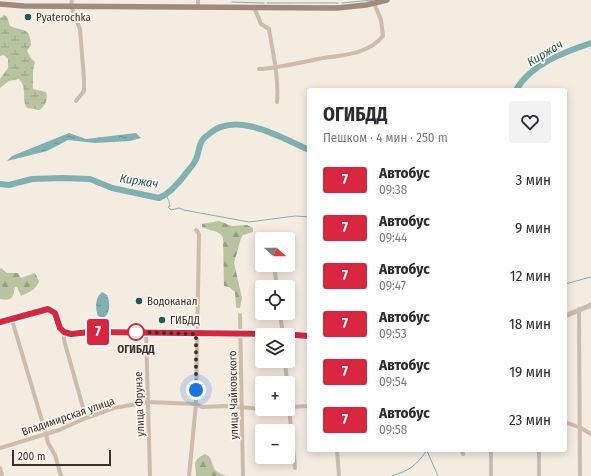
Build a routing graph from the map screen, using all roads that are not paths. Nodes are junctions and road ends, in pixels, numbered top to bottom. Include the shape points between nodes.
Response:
1 (387, 0) edge
2 (71, 3) edge
3 (198, 3) edge
4 (374, 3) junction
5 (0, 4) edge
6 (254, 7) junction
7 (277, 68) junction
8 (259, 69) dead end
9 (76, 101) dead end
10 (277, 102) dead end
11 (196, 230) dead end
12 (591, 305) edge
13 (579, 309) junction
14 (240, 315) dead end
15 (567, 315) edge
16 (12, 320) junction
17 (0, 322) edge
18 (64, 332) junction
19 (146, 332) junction
20 (196, 334) junction
21 (241, 334) junction
22 (255, 334) edge
23 (295, 335) edge
24 (307, 336) edge
25 (148, 402) junction
26 (196, 404) junction
27 (307, 406) edge
28 (295, 407) edge
29 (242, 408) junction
30 (255, 409) edge
31 (289, 416) edge
32 (86, 418) junction
33 (567, 423) edge
34 (580, 428) junction
35 (46, 434) junction
36 (591, 434) edge
37 (0, 448) edge
38 (336, 452) edge
39 (491, 452) edge
40 (539, 452) edge
41 (0, 468) edge
42 (295, 468) dead end
43 (2, 476) edge
44 (61, 476) edge
45 (150, 476) edge
46 (189, 476) edge
47 (244, 476) edge
48 (339, 476) edge
49 (491, 476) edge
50 (539, 476) edge
51 (580, 476) edge

1 - 4 main road
2 - 3 main road
2 - 5 main road via 24,6
2 - 9 street via 80,29 84,79 84,90
3 - 6 main road
4 - 6 main road via 348,8
4 - 7 street via 381,20 383,36 378,43 351,55
6 - 7 street via 261,24 269,29
7 - 8 street
7 - 10 street
11 - 20 street via 199,234
12 - 13 street
13 - 15 street
13 - 34 street
14 - 21 street, улица Чайковского
16 - 17 street
16 - 18 street via 48,309 55,313
16 - 35 street
18 - 19 street
18 - 32 street
19 - 20 street
19 - 25 street, улица Фрунзе
20 - 21 street
20 - 26 street
21 - 22 street
21 - 29 street, улица Чайковского
23 - 24 street
25 - 26 street, Владимирская улица
25 - 32 street, Владимирская улица via 114,408
25 - 45 street, улица Фрунзе
26 - 29 street, Владимирская улица via 202,407
26 - 46 street
27 - 28 street
29 - 30 street, Владимирская улица
29 - 47 street, улица Чайковского
31 - 42 street
32 - 35 street, Владимирская улица
33 - 34 street
34 - 36 street
34 - 51 street
35 - 37 street, Владимирская улица
35 - 44 street
38 - 48 street
39 - 49 street
40 - 50 street
41 - 43 street

